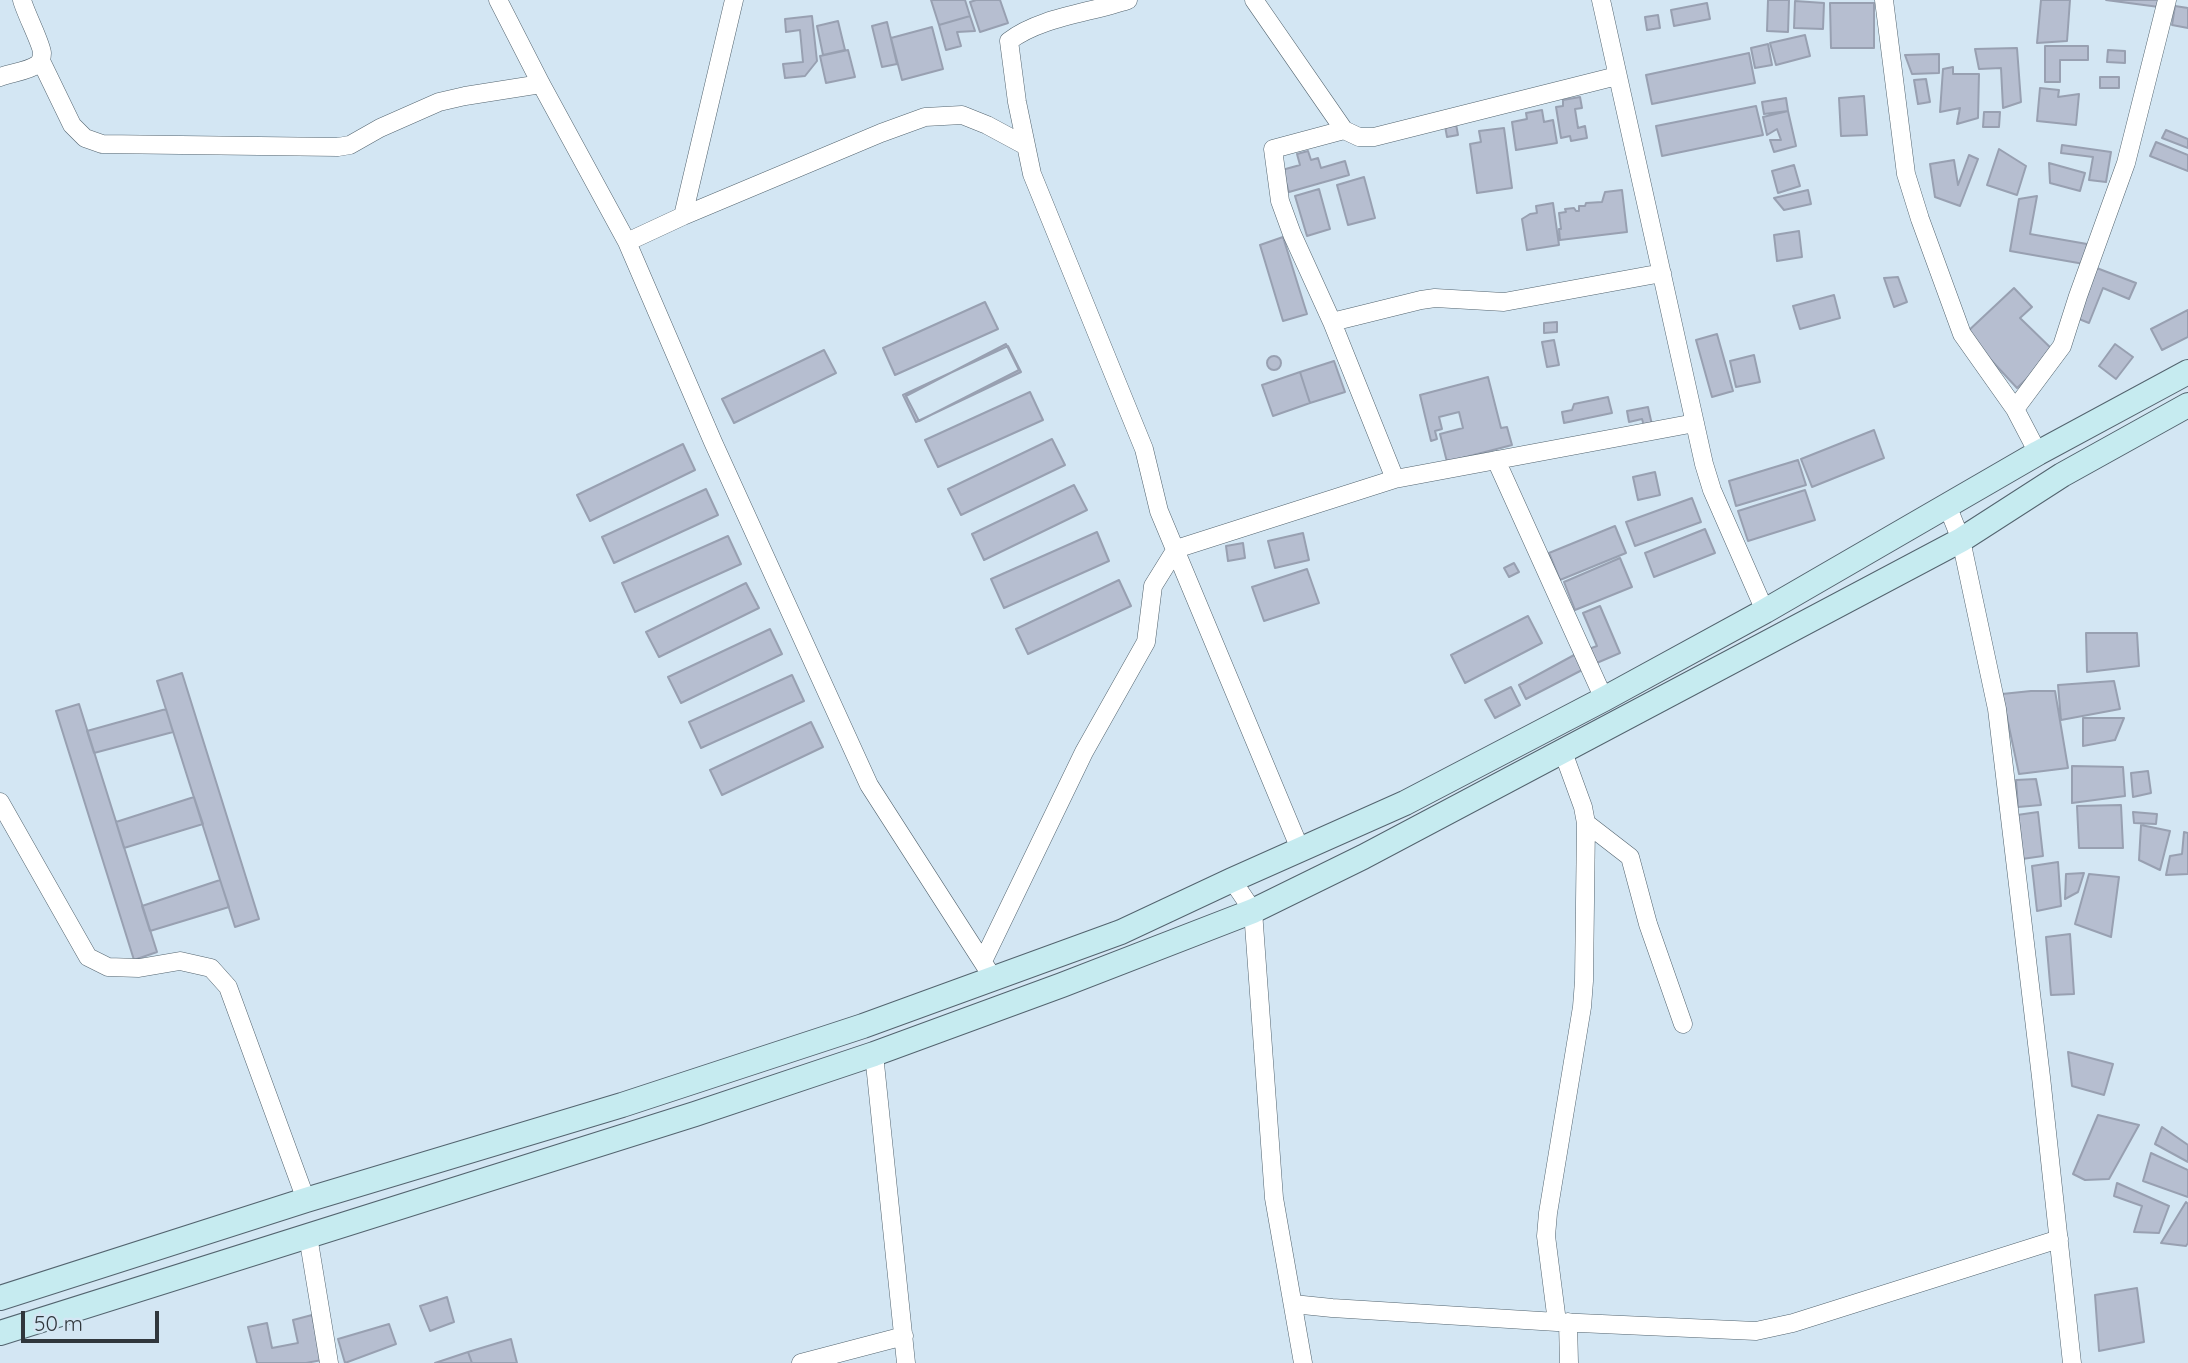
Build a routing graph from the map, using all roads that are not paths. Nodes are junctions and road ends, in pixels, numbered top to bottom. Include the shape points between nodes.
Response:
1 (22, 0) edge
2 (498, 0) edge
3 (734, 0) edge
4 (1128, 0) edge
5 (1254, 0) edge
6 (1601, 0) edge
7 (1884, 0) edge
8 (2167, 0) edge
9 (41, 61) junction
10 (1617, 76) junction
11 (0, 77) edge
12 (541, 84) junction
13 (1344, 130) junction
14 (1026, 146) junction
15 (683, 216) junction
16 (627, 242) junction
17 (1662, 273) junction
18 (1332, 322) junction
19 (2188, 372) edge
20 (2188, 405) edge
21 (2015, 409) junction
22 (1695, 423) junction
23 (2038, 453) junction
24 (1496, 460) junction
25 (1395, 479) junction
26 (1947, 505) junction
27 (1961, 540) junction
28 (1176, 549) junction
29 (1765, 611) junction
30 (1604, 699) junction
31 (1563, 752) junction
32 (0, 802) edge
33 (1586, 823) junction
34 (1300, 849) junction
35 (1232, 880) junction
36 (1253, 911) junction
37 (988, 970) junction
38 (1683, 1024) dead end
39 (874, 1054) junction
40 (306, 1200) junction
41 (308, 1236) junction
42 (2059, 1239) junction
43 (0, 1298) edge
44 (1293, 1304) junction
45 (1563, 1322) junction
46 (0, 1333) edge
47 (904, 1336) junction
48 (329, 1363) edge
49 (801, 1363) edge
50 (906, 1363) edge
51 (1303, 1363) edge
52 (1569, 1363) edge
53 (2072, 1363) edge

1 - 9 street via 41,48
2 - 12 street
3 - 15 street
4 - 14 street via 1038,25 1009,41
5 - 13 street
6 - 10 street
7 - 21 street via 1906,174 1920,219 1962,334
8 - 21 street via 2126,163 2062,346
9 - 11 street
9 - 12 street via 72,125 85,138 102,144 338,147 439,102
10 - 13 street via 1374,137
10 - 17 street
12 - 16 street
13 - 18 street via 1273,149 1280,201
14 - 15 street via 962,115 925,117
14 - 28 street via 1032,174 1144,449 1159,511
15 - 16 street
16 - 37 street via 869,785
17 - 18 street via 1504,302 1421,300
17 - 22 street
18 - 25 street
19 - 23 main road
20 - 27 main road via 2062,475
21 - 23 street
22 - 24 street
22 - 29 street via 1712,490
23 - 26 main road
24 - 25 street
24 - 30 street
25 - 28 street
26 - 27 street
26 - 29 main road
27 - 31 main road
27 - 42 street via 1997,709
28 - 34 street
28 - 37 street via 1153,586 1146,642 1084,751
29 - 30 main road
30 - 34 main road via 1405,803
31 - 33 street
31 - 36 main road
32 - 40 street via 88,957 108,967 139,968 180,961 211,968 228,988
33 - 38 street via 1630,857
33 - 45 street via 1582,1007 1546,1236
34 - 35 main road
35 - 36 street
35 - 37 main road via 1121,932
36 - 39 main road
36 - 44 street via 1274,1198
37 - 40 main road via 863,1026 635,1101
39 - 41 main road
39 - 47 street
40 - 43 main road
41 - 46 main road
41 - 48 street
42 - 45 street via 1756,1331
42 - 53 street
44 - 45 street
44 - 51 street
45 - 52 street
47 - 49 street
47 - 50 street

